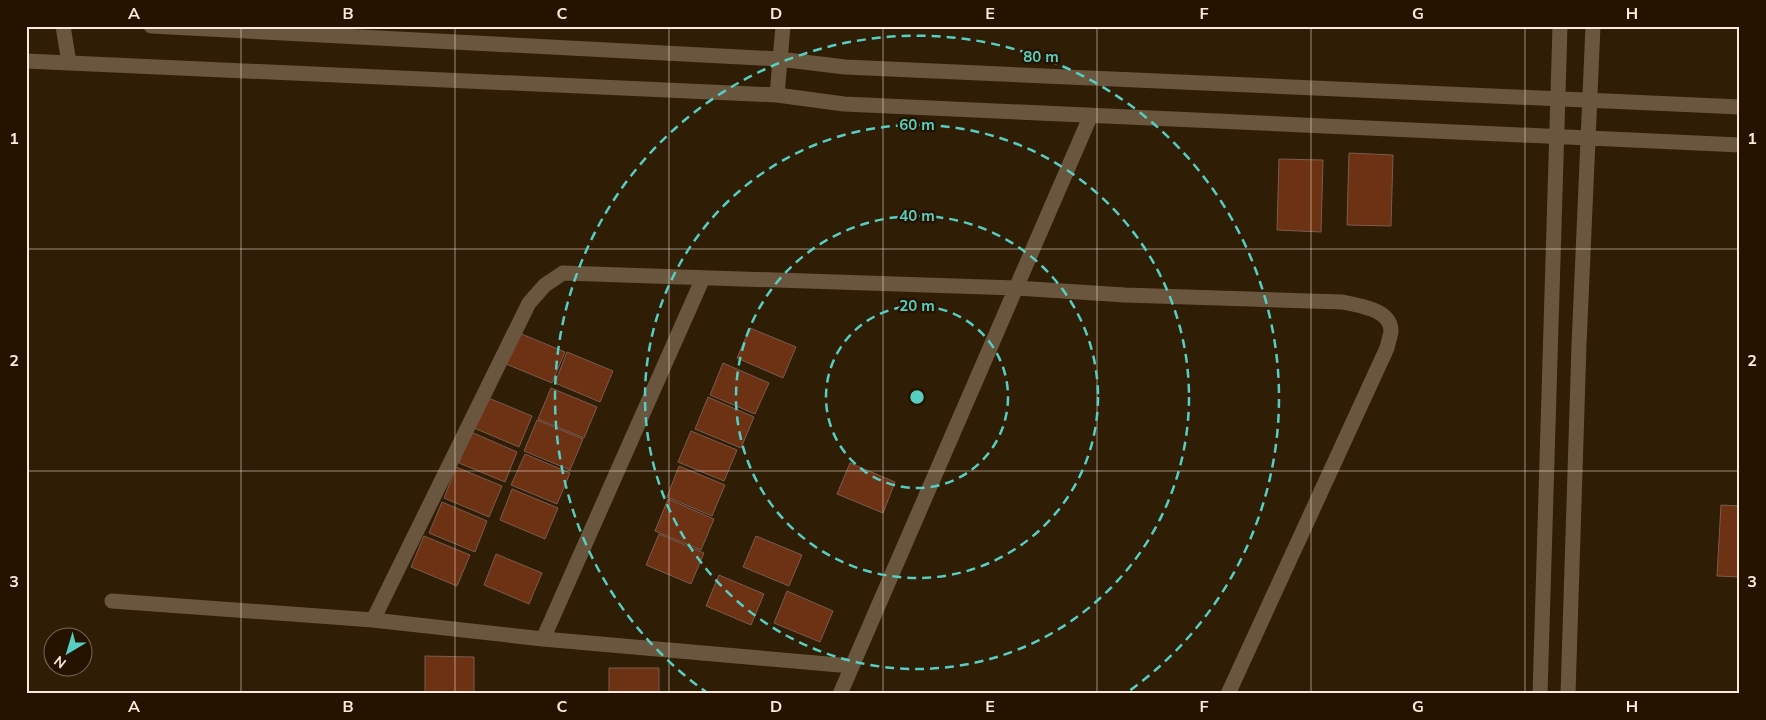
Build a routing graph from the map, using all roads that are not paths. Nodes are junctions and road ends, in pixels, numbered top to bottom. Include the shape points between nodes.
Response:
1 (63, 26) edge
2 (151, 26) edge
3 (783, 26) edge
4 (1560, 26) edge
5 (1593, 26) edge
6 (779, 59) junction
7 (26, 61) edge
8 (69, 63) junction
9 (777, 95) junction
10 (1558, 99) junction
11 (1590, 100) junction
12 (1740, 107) edge
13 (1091, 116) junction
14 (1557, 136) junction
15 (1588, 138) junction
16 (1740, 145) edge
17 (703, 278) junction
18 (1016, 288) junction
19 (112, 601) dead end
20 (373, 620) junction
21 (543, 639) junction
22 (852, 666) junction
23 (840, 694) edge
24 (1228, 694) edge
25 (1540, 694) edge
26 (1568, 694) edge

1 - 8 street
2 - 6 street
3 - 6 street
4 - 10 street
5 - 11 street
6 - 9 street
6 - 10 street via 845,67
7 - 8 street
8 - 9 street
9 - 13 street via 844,104
10 - 11 street
10 - 14 street
11 - 12 street
11 - 15 street
13 - 14 street
13 - 18 street
14 - 15 street
14 - 25 street
15 - 16 street
15 - 26 street
17 - 18 street
17 - 20 street via 563,273 545,285 529,303
17 - 21 street
18 - 22 street
18 - 24 street via 1343,302 1373,309 1384,317 1391,330 1387,348
19 - 20 street
20 - 21 street
21 - 22 street
22 - 23 street

